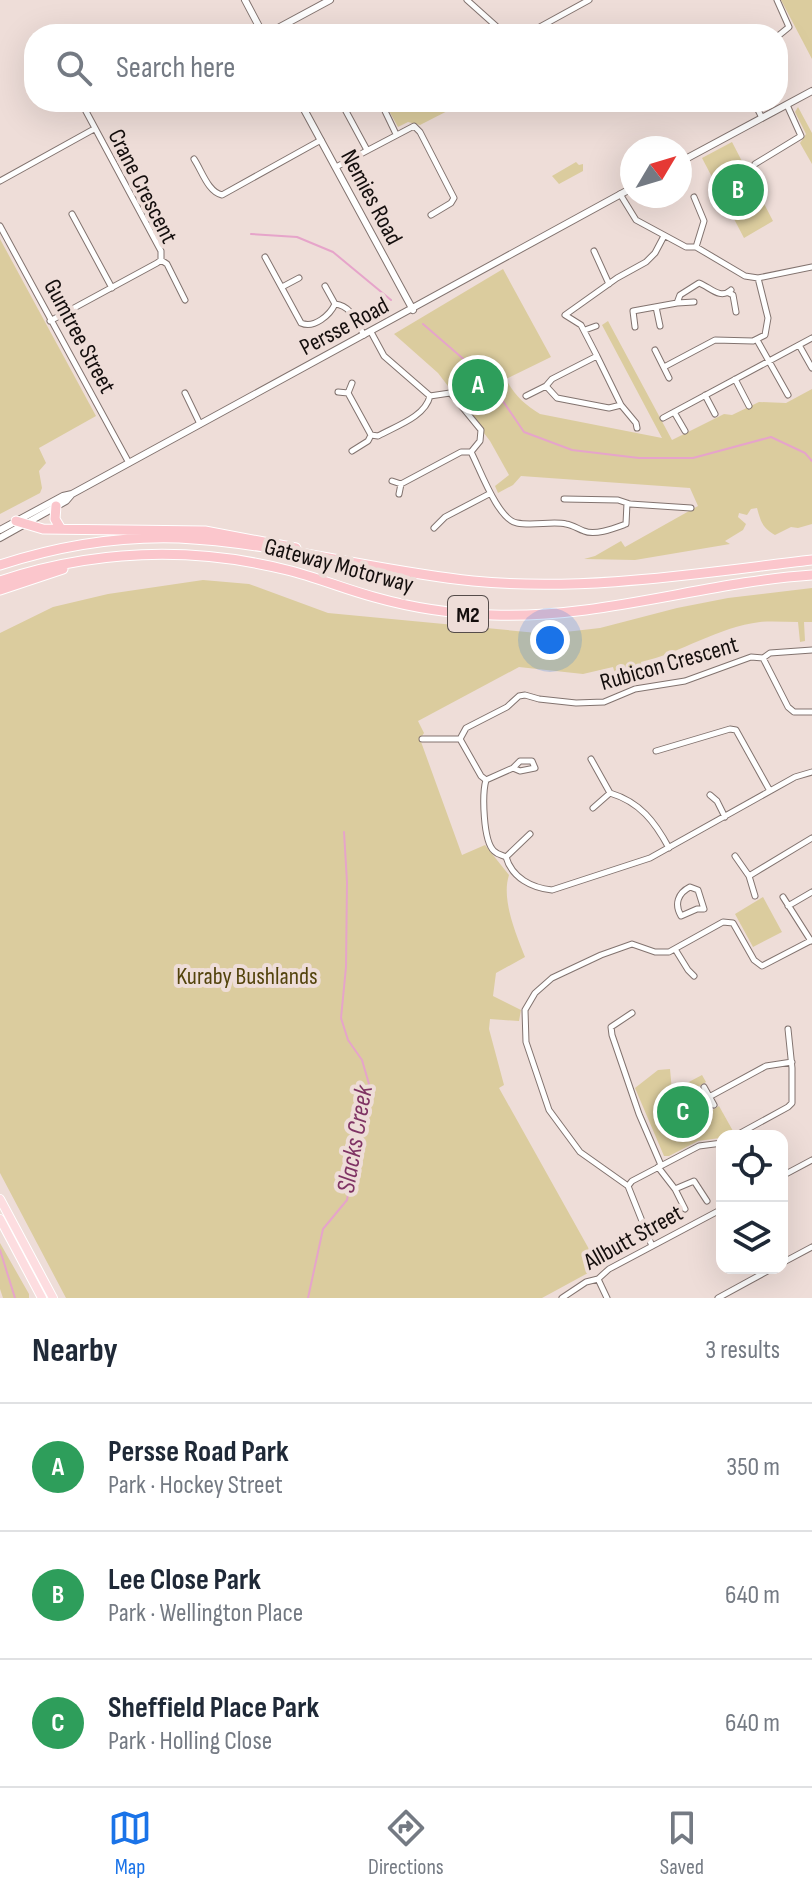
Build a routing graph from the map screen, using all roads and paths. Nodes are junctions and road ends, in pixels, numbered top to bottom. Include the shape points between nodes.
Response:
1 (245, 0) edge
2 (330, 0) edge
3 (589, 0) edge
4 (777, 0) edge
5 (471, 1) edge
6 (259, 24) edge
7 (284, 24) edge
8 (495, 24) edge
9 (545, 24) edge
10 (788, 24) edge
11 (812, 91) edge
12 (788, 104) edge
13 (788, 107) edge
14 (86, 112) edge
15 (306, 112) edge
16 (346, 112) edge
17 (385, 112) edge
18 (759, 112) edge
19 (774, 112) edge
20 (762, 118) junction
21 (94, 129) junction
22 (396, 134) junction
23 (321, 140) junction
24 (367, 150) junction
25 (692, 156) edge
26 (194, 159) dead end
27 (755, 164) dead end
28 (336, 167) junction
29 (0, 181) edge
30 (620, 194) edge
31 (694, 197) dead end
32 (629, 208) edge
33 (72, 214) dead end
34 (431, 215) dead end
35 (0, 226) edge
36 (664, 236) junction
37 (696, 247) junction
38 (594, 251) dead end
39 (265, 257) dead end
40 (161, 260) junction
41 (812, 267) edge
42 (299, 278) dead end
43 (758, 278) junction
44 (609, 284) junction
45 (325, 286) dead end
46 (282, 287) junction
47 (112, 288) junction
48 (185, 300) dead end
49 (694, 302) dead end
50 (677, 303) junction
51 (335, 304) junction
52 (656, 307) junction
53 (413, 310) junction
54 (736, 312) dead end
55 (50, 321) junction
56 (596, 326) dead end
57 (660, 326) dead end
58 (635, 327) dead end
59 (585, 330) junction
60 (367, 334) junction
61 (812, 338) edge
62 (757, 340) junction
63 (799, 345) junction
64 (655, 350) dead end
65 (597, 356) junction
66 (769, 361) junction
67 (664, 367) junction
68 (812, 368) edge
69 (669, 378) dead end
70 (735, 379) junction
71 (352, 383) dead end
72 (546, 386) junction
73 (338, 392) dead end
74 (185, 393) dead end
75 (348, 393) junction
76 (705, 395) junction
77 (788, 395) dead end
78 (430, 396) junction
79 (526, 396) dead end
80 (621, 405) junction
81 (749, 406) dead end
82 (674, 412) junction
83 (715, 414) dead end
84 (663, 418) dead end
85 (200, 425) junction
86 (637, 428) dead end
87 (685, 431) dead end
88 (371, 435) junction
89 (352, 451) dead end
90 (471, 452) junction
91 (129, 463) junction
92 (392, 481) dead end
93 (401, 484) junction
94 (72, 494) junction
95 (399, 494) dead end
96 (489, 494) junction
97 (564, 499) dead end
98 (627, 503) junction
99 (56, 506) junction
100 (691, 508) dead end
101 (16, 521) junction
102 (28, 523) junction
103 (434, 528) dead end
104 (61, 529) junction
105 (0, 530) edge
106 (0, 538) edge
107 (96, 558) junction
108 (812, 560) edge
109 (365, 564) junction
110 (0, 565) edge
111 (812, 575) edge
112 (0, 581) edge
113 (0, 590) edge
114 (812, 650) edge
115 (763, 658) junction
116 (812, 712) edge
117 (422, 739) dead end
118 (460, 739) junction
119 (656, 751) dead end
120 (591, 759) dead end
121 (513, 768) dead end
122 (812, 772) edge
123 (486, 780) junction
124 (770, 791) junction
125 (610, 793) junction
126 (710, 795) dead end
127 (593, 808) dead end
128 (725, 817) junction
129 (530, 834) dead end
130 (812, 838) edge
131 (669, 848) junction
132 (735, 856) dead end
133 (506, 857) junction
134 (749, 876) junction
135 (812, 892) edge
136 (755, 896) dead end
137 (783, 897) dead end
138 (788, 906) junction
139 (697, 909) joint
140 (811, 940) edge
141 (675, 949) junction
142 (694, 976) dead end
143 (632, 1013) dead end
144 (788, 1029) dead end
145 (792, 1062) junction
146 (704, 1087) dead end
147 (709, 1097) junction
148 (714, 1105) dead end
149 (745, 1130) edge
150 (716, 1144) edge
151 (812, 1160) edge
152 (660, 1166) junction
153 (788, 1173) edge
154 (628, 1186) junction
155 (675, 1189) junction
156 (0, 1199) edge
157 (707, 1201) dead end
158 (685, 1209) dead end
159 (716, 1212) edge
160 (0, 1219) edge
161 (652, 1246) junction
162 (812, 1247) edge
163 (788, 1260) edge
164 (762, 1274) edge
165 (598, 1279) junction
166 (42, 1298) edge
167 (53, 1298) edge
168 (562, 1298) edge
169 (607, 1298) edge
170 (718, 1298) edge

1 - 6 street
2 - 7 street
3 - 9 street
4 - 10 street
5 - 8 street
11 - 12 street
13 - 27 street via 801,136
14 - 21 street, Crane Crescent
15 - 23 street, Nemies Road
16 - 24 street
17 - 22 street
18 - 20 street
19 - 20 street
20 - 25 street
21 - 29 street
21 - 40 street, Crane Crescent via 161,251
22 - 24 street
22 - 34 street via 416,128 453,193 454,201
23 - 26 street via 222,195 212,190
23 - 28 street, Nemies Road
24 - 28 street
28 - 53 street, Nemies Road
30 - 53 street, Persse Road
31 - 37 street via 704,221
32 - 36 street via 636,220
33 - 47 street
35 - 55 street, Gumtree Street
36 - 37 street
36 - 44 street via 646,262
37 - 43 street via 733,270
38 - 44 street
39 - 46 street
40 - 47 street, Crane Crescent
40 - 48 street
41 - 43 street
42 - 46 street
43 - 62 street via 768,318 765,335
44 - 59 street via 565,315
45 - 51 street
46 - 51 street via 307,326
47 - 55 street, Crane Crescent
49 - 50 street
50 - 52 street
50 - 54 street via 699,283 719,294 730,291
51 - 60 street via 349,309
52 - 57 street
52 - 58 street via 633,311
53 - 60 street, Persse Road
55 - 91 street, Gumtree Street
56 - 59 street
59 - 65 street
60 - 78 street
60 - 85 street, Persse Road
61 - 63 street
62 - 66 street
62 - 67 street via 715,340
63 - 66 street
63 - 68 street
64 - 67 street
65 - 72 street
65 - 80 street
66 - 70 street
66 - 77 street
67 - 69 street
70 - 76 street
70 - 81 street
71 - 75 street
72 - 79 street
72 - 80 street via 557,398 609,408
73 - 75 street
74 - 85 street
75 - 88 street
76 - 82 street
76 - 83 street
78 - 88 street via 420,413
78 - 90 street via 450,393 481,430
80 - 86 street
82 - 84 street
82 - 87 street
85 - 91 street, Persse Road
88 - 89 street
90 - 93 street via 461,452
90 - 96 street
91 - 94 street, Persse Road
92 - 93 street
93 - 95 street
94 - 99 street, Persse Road
94 - 101 street, Persse Road
96 - 98 street via 512,522 563,523 590,533 623,526
96 - 103 street
97 - 98 street
98 - 100 street
99 - 102 street, Persse Road
99 - 104 highway
101 - 102 highway
101 - 105 street, Persse Road
102 - 104 highway
102 - 106 street, Persse Road
104 - 109 highway via 205,531
107 - 111 highway, Gateway Motorway / M2 via 169,554 243,560 393,602 492,615 570,612
107 - 112 highway, Gateway Motorway / M2
107 - 113 highway
108 - 109 highway, Gateway Motorway / M2 via 628,581 525,583 474,581
109 - 110 highway, Gateway Motorway / M2 via 216,541 157,538 81,545
114 - 115 street, Rubicon Crescent
115 - 116 street via 788,707
115 - 118 street, Rubicon Crescent via 635,689 604,702 519,696 466,728
117 - 118 street
118 - 123 street
119 - 124 street via 736,730
120 - 125 street
121 - 123 street
122 - 124 street
123 - 133 street via 489,843
124 - 128 street
125 - 127 street
125 - 131 street via 650,815
126 - 128 street
128 - 131 street
129 - 133 street
130 - 134 street
131 - 133 street via 642,862 552,890 526,883
132 - 134 street
134 - 136 street
135 - 138 street
137 - 138 street
138 - 140 street
139 - 139 street via 704,909 698,890 679,894 681,916
140 - 141 street via 762,966 728,922
141 - 142 street
141 - 154 street via 662,953 632,944 612,950 552,978 525,1010 526,1042 549,1110 580,1152
143 - 152 street via 611,1027 612,1035
144 - 145 street
145 - 147 street via 766,1066
145 - 149 street via 792,1103
146 - 147 street
147 - 148 street
150 - 152 street via 699,1146
151 - 153 street
152 - 154 street
152 - 155 street
154 - 161 street
155 - 157 street via 694,1181
155 - 158 street
156 - 167 main road
159 - 161 street, Allbutt Street
160 - 166 main road
161 - 165 street, Allbutt Street
162 - 163 street
164 - 170 street
165 - 168 street, Allbutt Street
165 - 169 street

